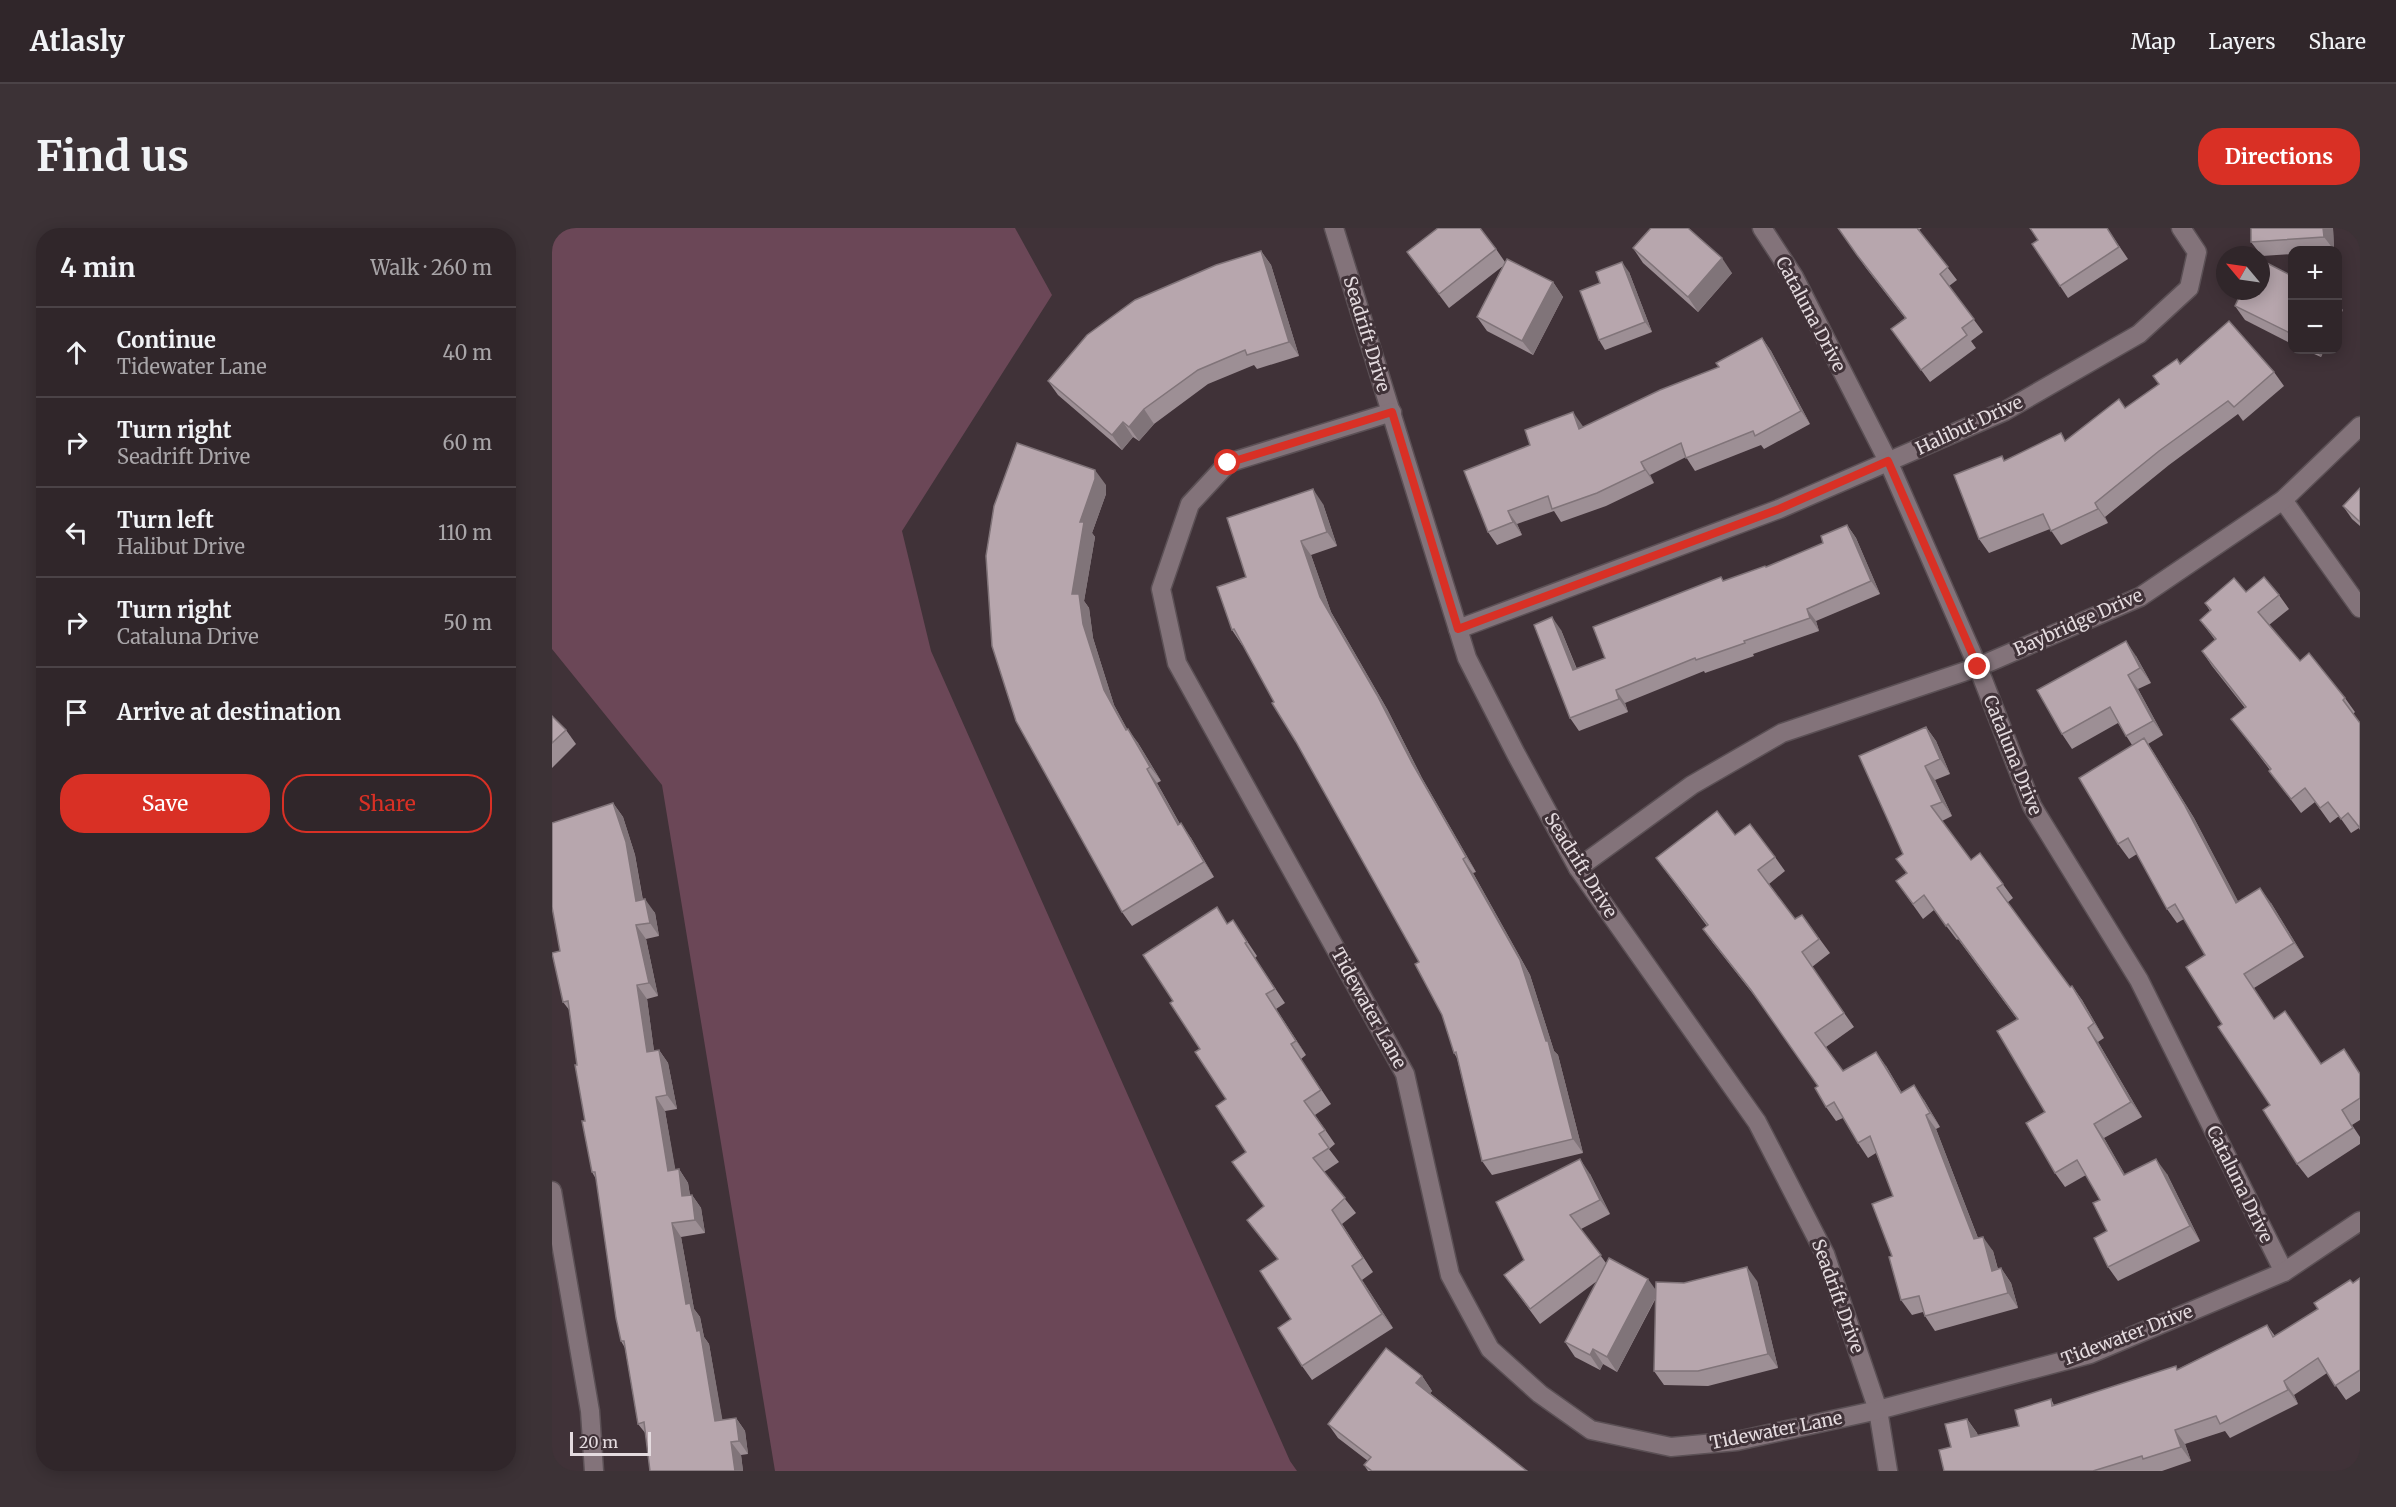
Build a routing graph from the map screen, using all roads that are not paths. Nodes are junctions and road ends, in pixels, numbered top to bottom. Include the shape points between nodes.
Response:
1 (1334, 228) edge
2 (1762, 228) edge
3 (2181, 228) edge
4 (1392, 412) junction
5 (2360, 426) edge
6 (1888, 461) junction
7 (2283, 500) junction
8 (2360, 608) edge
9 (1458, 629) junction
10 (1978, 667) junction
11 (1578, 868) junction
12 (552, 1191) edge
13 (2360, 1221) edge
14 (2284, 1272) junction
15 (1878, 1410) junction
16 (594, 1471) edge
17 (1888, 1471) edge

1 - 4 street, Seadrift Drive
2 - 6 street, Cataluna Drive via 1794,277
3 - 6 street, Halibut Drive via 2197,252 2189,288 2139,334 2005,411
4 - 9 street, Seadrift Drive
4 - 15 street, Tidewater Lane via 1228,463 1190,504 1161,590 1177,663 1405,1074 1450,1275 1490,1349 1540,1394 1592,1430 1671,1447 1737,1441
5 - 7 street, Baybridge Drive
6 - 9 street, Halibut Drive via 1779,509
6 - 10 street, Cataluna Drive
7 - 8 street
7 - 10 street, Baybridge Drive via 2140,597
9 - 11 street, Seadrift Drive via 1472,667
10 - 11 street, Baybridge Drive via 1782,733 1692,785
10 - 14 street, Cataluna Drive via 2032,806 2139,980
11 - 15 street, Seadrift Drive via 1757,1122 1826,1254
12 - 16 street via 590,1411
13 - 14 street, Tidewater Drive
14 - 15 street, Tidewater Drive via 2090,1354
15 - 17 street, Seadrift Drive

